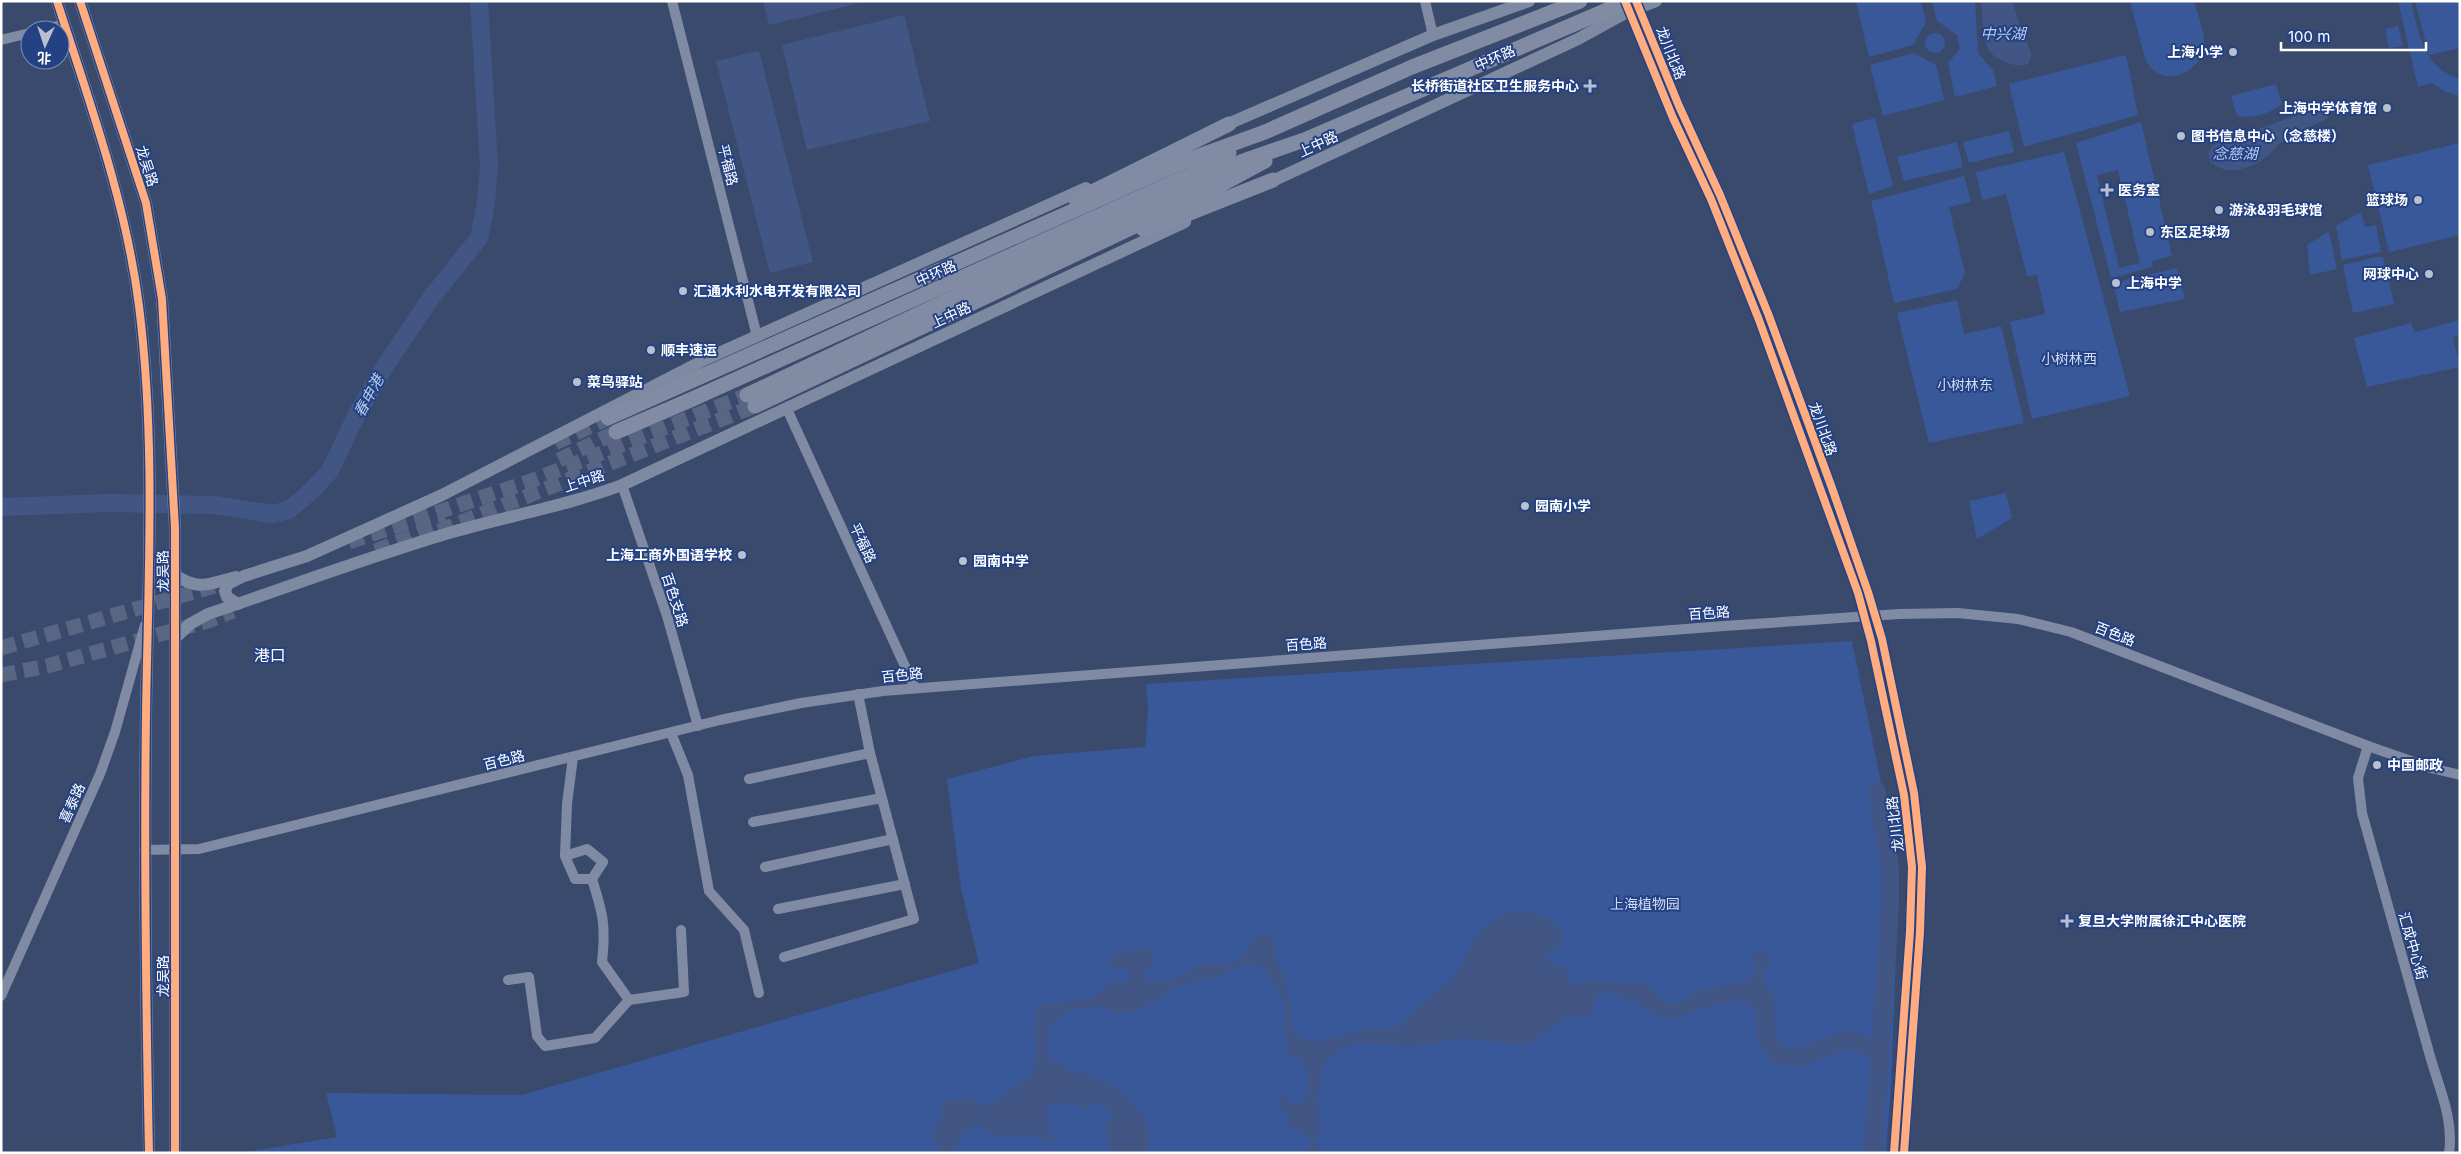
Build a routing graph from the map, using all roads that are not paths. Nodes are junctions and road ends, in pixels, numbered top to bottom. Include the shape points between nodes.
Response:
1 (58, 1) edge
2 (80, 1) edge
3 (672, 1) edge
4 (1425, 1) edge
5 (1529, 1) edge
6 (1580, 1) edge
7 (1656, 1) edge
8 (1632, 4) edge
9 (64, 20) edge
10 (20, 35) edge
11 (1433, 35) junction
12 (1, 40) edge
13 (70, 40) edge
14 (1229, 124) junction
15 (1274, 180) junction
16 (1138, 203) junction
17 (1108, 238) junction
18 (884, 296) junction
19 (757, 336) junction
20 (787, 409) junction
21 (622, 485) junction
22 (175, 575) junction
23 (244, 576) junction
24 (238, 604) junction
25 (148, 614) junction
26 (1870, 616) junction
27 (176, 637) junction
28 (915, 688) junction
29 (858, 694) junction
30 (698, 726) junction
31 (671, 733) junction
32 (2368, 746) junction
33 (870, 753) junction
34 (573, 757) junction
35 (2460, 775) edge
36 (749, 779) dead end
37 (882, 798) junction
38 (753, 822) dead end
39 (893, 839) junction
40 (144, 850) junction
41 (176, 850) junction
42 (565, 856) junction
43 (765, 866) dead end
44 (592, 879) junction
45 (905, 884) junction
46 (778, 909) dead end
47 (681, 930) dead end
48 (784, 957) dead end
49 (508, 980) dead end
50 (759, 993) dead end
51 (1, 996) edge
52 (629, 1000) junction
53 (150, 1153) edge
54 (175, 1153) edge
55 (1894, 1153) edge
56 (1904, 1153) edge
57 (2449, 1153) edge

1 - 9 main road, 龙吴路
2 - 22 main road, 龙吴路 via 146,204 162,299 174,482
3 - 19 street, 平福路
4 - 11 street
5 - 11 main road
6 - 16 highway, 中环路 via 1412,67 1265,132
7 - 8 main road, 上中路
8 - 15 main road, 上中路 via 1578,39
8 - 16 highway, 中环路, bridge via 1307,139
8 - 26 street, 龙川北路 via 1720,195 1769,316 1832,488
10 - 12 street
11 - 14 main road
13 - 25 main road, 龙吴路 via 121,207 139,303 149,482
14 - 18 highway
14 - 19 main road
15 - 17 highway via 1158,226
15 - 20 main road, 上中路
16 - 17 highway, 中环路
16 - 17 highway, 中环路 via 751,400
16 - 18 highway, 中环路
16 - 18 highway, 中环路 via 697,397 612,425
19 - 23 main road via 442,495 306,556
20 - 21 main road, 上中路
20 - 28 street, 平福路
21 - 24 main road, 上中路 via 433,538
21 - 30 street, 百色支路 via 667,616
22 - 23 main road via 189,584 201,585
22 - 27 main road, 龙吴路
23 - 24 main road via 228,584 225,591 227,597
24 - 27 main road, 上中路 via 190,624
25 - 40 main road, 龙吴路
25 - 51 street, 喜泰路 via 100,774
26 - 28 street, 百色路
26 - 32 street, 百色路 via 1958,613 2046,625 2095,640
26 - 55 street, 龙川北路 via 1910,841 1910,931
26 - 56 street, 龙川北路 via 1904,738 1921,849 1920,932
27 - 41 main road, 龙吴路
28 - 29 street, 百色路
29 - 30 street, 百色路 via 770,709
29 - 33 street
30 - 31 street, 百色路
31 - 34 street, 百色路
31 - 50 street via 688,775 709,891 744,930
32 - 35 street, 百色路
32 - 57 street, 汇成中心街 via 2358,778 2362,813 2443,1095 2450,1126
33 - 36 street
33 - 37 street
34 - 41 street, 百色路 via 199,849
34 - 42 street
37 - 38 street
37 - 39 street
39 - 43 street
39 - 45 street
40 - 41 street, 百色路
40 - 53 main road, 龙吴路
41 - 54 main road, 龙吴路
42 - 44 street via 575,879
42 - 44 street via 587,849 602,862
44 - 52 street via 605,932 602,962
45 - 46 street
45 - 48 street via 914,919
47 - 52 street via 684,992
49 - 52 street via 529,977 537,1036 546,1046 594,1038

